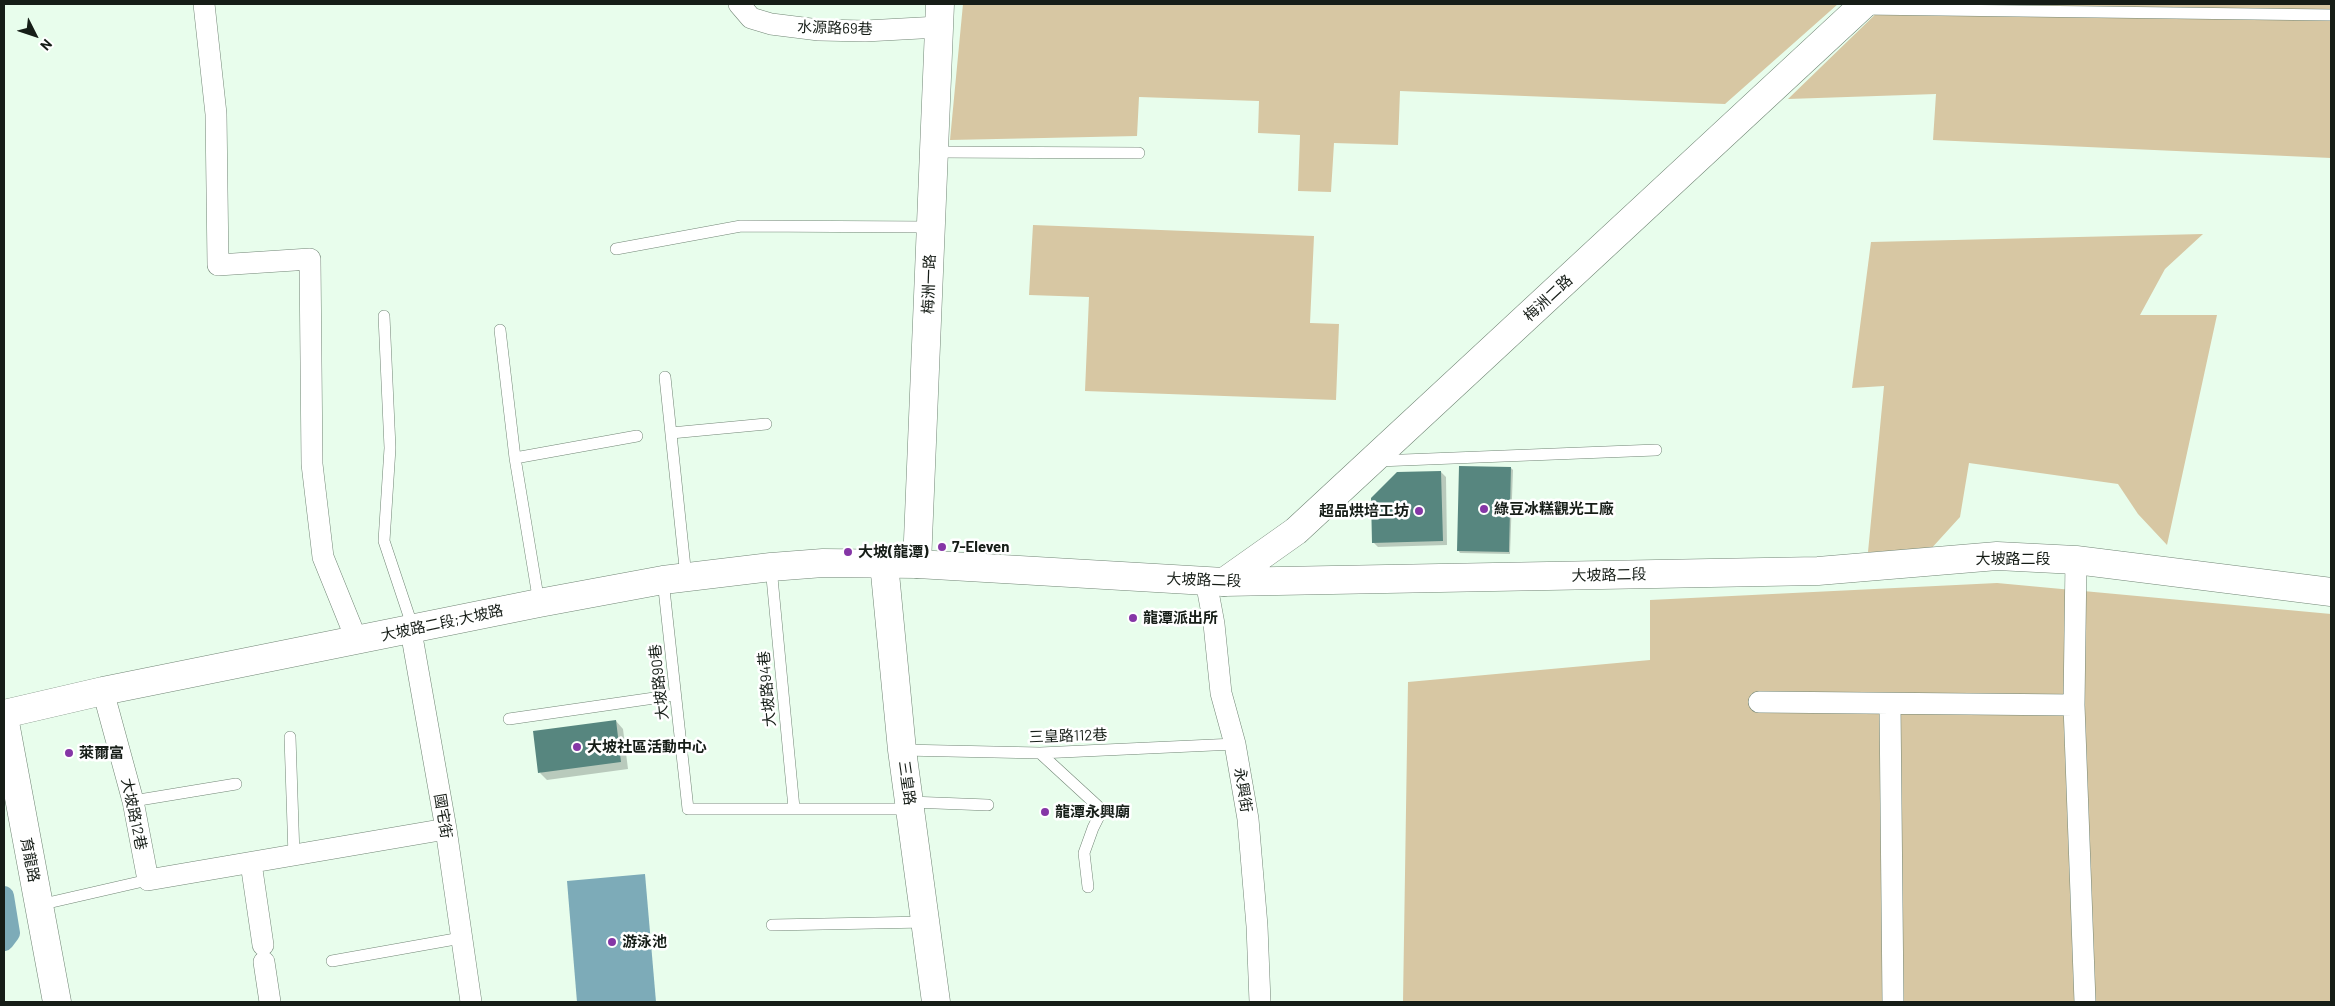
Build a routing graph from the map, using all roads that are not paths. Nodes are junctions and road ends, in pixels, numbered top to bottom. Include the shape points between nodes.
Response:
1 (204, 4) edge
2 (739, 4) edge
3 (1862, 6) edge
4 (940, 15) edge
5 (2331, 15) edge
6 (934, 152) junction
7 (1139, 154) dead end
8 (931, 227) junction
9 (616, 249) dead end
10 (384, 316) dead end
11 (500, 330) dead end
12 (665, 377) dead end
13 (766, 424) dead end
14 (671, 433) junction
15 (637, 436) dead end
16 (1656, 450) dead end
17 (515, 458) junction
18 (1373, 461) junction
19 (2076, 560) junction
20 (884, 563) junction
21 (917, 564) junction
22 (771, 566) junction
23 (675, 579) junction
24 (1215, 581) junction
25 (2331, 592) edge
26 (539, 603) junction
27 (411, 630) junction
28 (358, 641) junction
29 (103, 692) junction
30 (675, 695) junction
31 (1759, 702) dead end
32 (1890, 704) junction
33 (2074, 705) junction
34 (4, 715) edge
35 (509, 719) dead end
36 (290, 737) dead end
37 (1235, 744) junction
38 (902, 750) junction
39 (1040, 753) junction
40 (236, 784) dead end
41 (133, 801) junction
42 (988, 805) dead end
43 (910, 806) junction
44 (794, 808) junction
45 (446, 829) junction
46 (294, 856) junction
47 (251, 863) junction
48 (148, 880) junction
49 (1088, 887) dead end
50 (39, 905) junction
51 (926, 922) junction
52 (772, 924) dead end
53 (461, 938) junction
54 (332, 961) dead end
55 (57, 1002) edge
56 (270, 1002) edge
57 (471, 1002) edge
58 (936, 1002) edge
59 (1260, 1002) edge
60 (1893, 1002) edge
61 (2085, 1002) edge

1 - 28 street via 216,114 218,265 310,259 312,464 323,557
2 - 4 street, 水源路69巷 via 751,18 819,30 865,30
3 - 5 lane
3 - 18 street, 梅洲二路
4 - 6 street, 梅洲一路
6 - 7 lane
6 - 8 street, 梅洲一路
8 - 9 lane via 741,226
8 - 21 street, 梅洲一路
10 - 27 lane via 390,448 384,540
11 - 17 lane
12 - 14 lane, 大坡路90巷
13 - 14 lane
14 - 23 lane, 大坡路90巷
15 - 17 lane
16 - 18 lane
17 - 26 lane
18 - 24 street, 梅洲二路 via 1296,531
19 - 24 street, 大坡路二段 via 1996,556 1818,571
19 - 25 street, 大坡路二段
19 - 33 street
20 - 21 street, 大坡路二段
20 - 22 street, 大坡路二段;大坡路
20 - 38 street, 三皇路
21 - 24 street, 大坡路二段
22 - 23 street, 大坡路二段;大坡路
22 - 44 lane, 大坡路94巷
23 - 26 street, 大坡路二段;大坡路
23 - 30 lane, 大坡路90巷
24 - 37 street, 永興街 via 1214,624 1221,693
26 - 27 street, 大坡路二段;大坡路
27 - 28 street, 大坡路二段;大坡路
27 - 45 street, 國宅街
28 - 29 street, 大坡路二段;大坡路
29 - 34 street, 大坡路二段;大坡路
29 - 41 street, 大坡路12巷
30 - 35 lane
30 - 44 lane, 大坡路90巷 via 688,809
31 - 32 street
32 - 33 street
32 - 60 street
33 - 61 street
34 - 50 street, 育龍路
36 - 46 lane
37 - 39 lane, 三皇路112巷
37 - 59 street, 永興街 via 1248,820
38 - 39 lane, 三皇路112巷
38 - 43 street, 三皇路
39 - 49 lane via 1102,810 1084,853
40 - 41 lane
41 - 48 street, 大坡路12巷
42 - 43 lane
43 - 44 lane
43 - 51 street, 三皇路
45 - 46 street
45 - 53 street, 國宅街
46 - 47 street
47 - 48 street
47 - 56 street
48 - 50 lane
50 - 55 street, 育龍路
51 - 52 lane
51 - 58 street, 三皇路
53 - 54 lane
53 - 57 street, 國宅街

